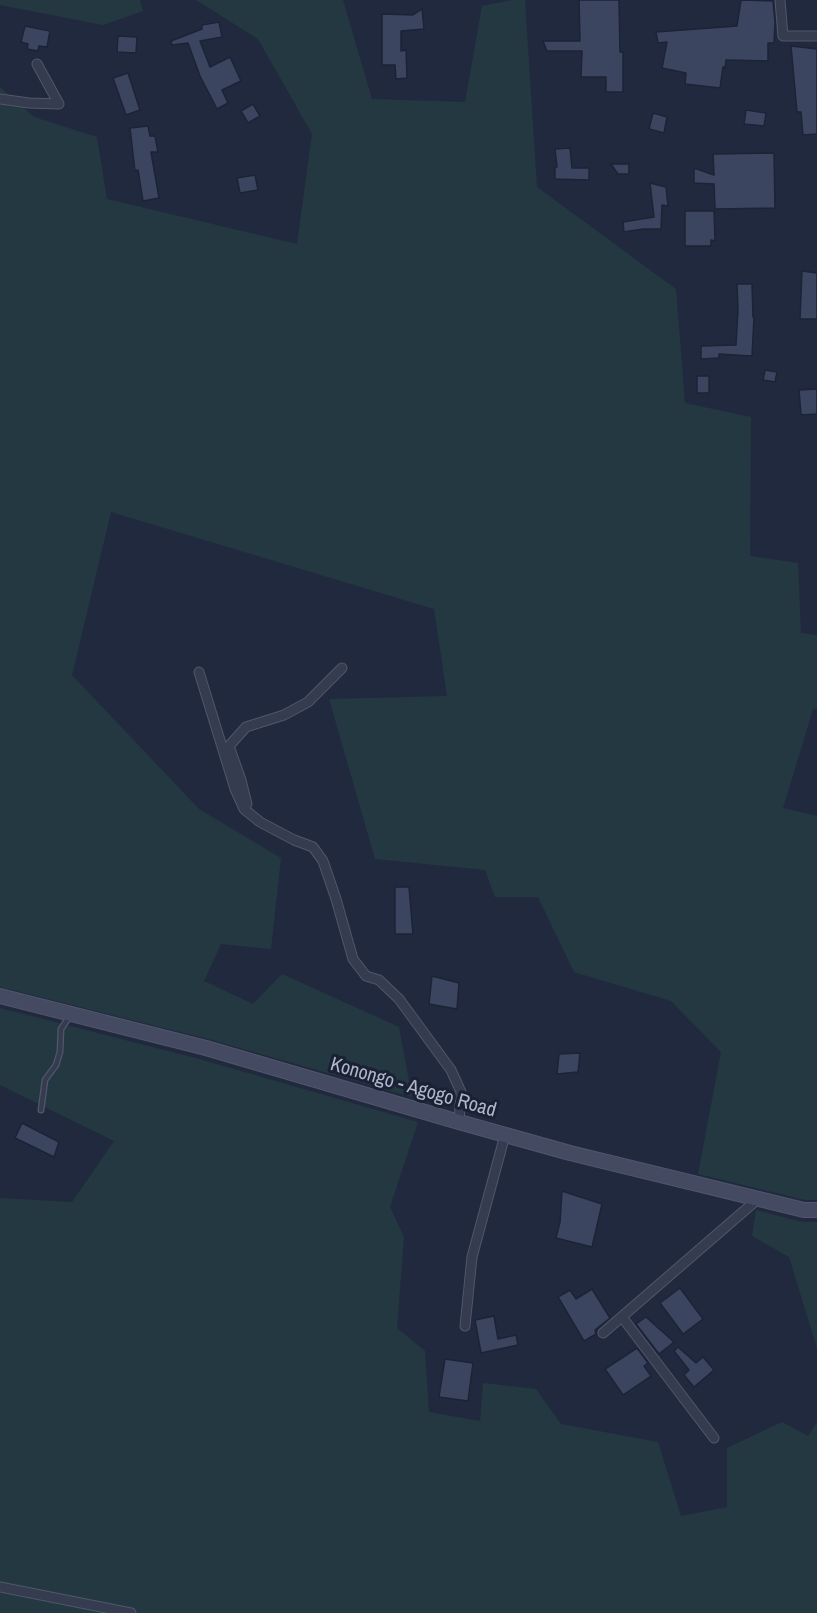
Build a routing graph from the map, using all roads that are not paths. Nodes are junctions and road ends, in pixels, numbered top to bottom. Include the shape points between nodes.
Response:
1 (780, 0) edge
2 (817, 36) edge
3 (37, 64) dead end
4 (0, 99) edge
5 (342, 668) dead end
6 (199, 672) dead end
7 (247, 804) dead end
8 (0, 996) edge
9 (71, 1014) junction
10 (41, 1110) dead end
11 (459, 1122) junction
12 (506, 1135) junction
13 (759, 1198) junction
14 (817, 1210) edge
15 (622, 1317) junction
16 (465, 1326) dead end
17 (603, 1333) dead end
18 (714, 1438) dead end
19 (0, 1587) edge
20 (131, 1613) edge

1 - 2 street via 783,36
3 - 4 street via 59,104
5 - 7 street via 308,702 284,715 246,727 229,746
6 - 11 street via 244,809 260,822 313,847 333,889 353,959 366,976 379,980 399,999 451,1070 461,1092
8 - 9 main road, Konongo - Agogo Road
9 - 10 lane via 61,1029 56,1065 45,1080
9 - 11 main road, Konongo - Agogo Road via 206,1048
11 - 12 main road, Konongo - Agogo Road
12 - 13 main road, Konongo - Agogo Road
12 - 16 street via 472,1257
13 - 14 main road, Konongo - Agogo Road
13 - 15 street
15 - 17 street
15 - 18 street
19 - 20 street

